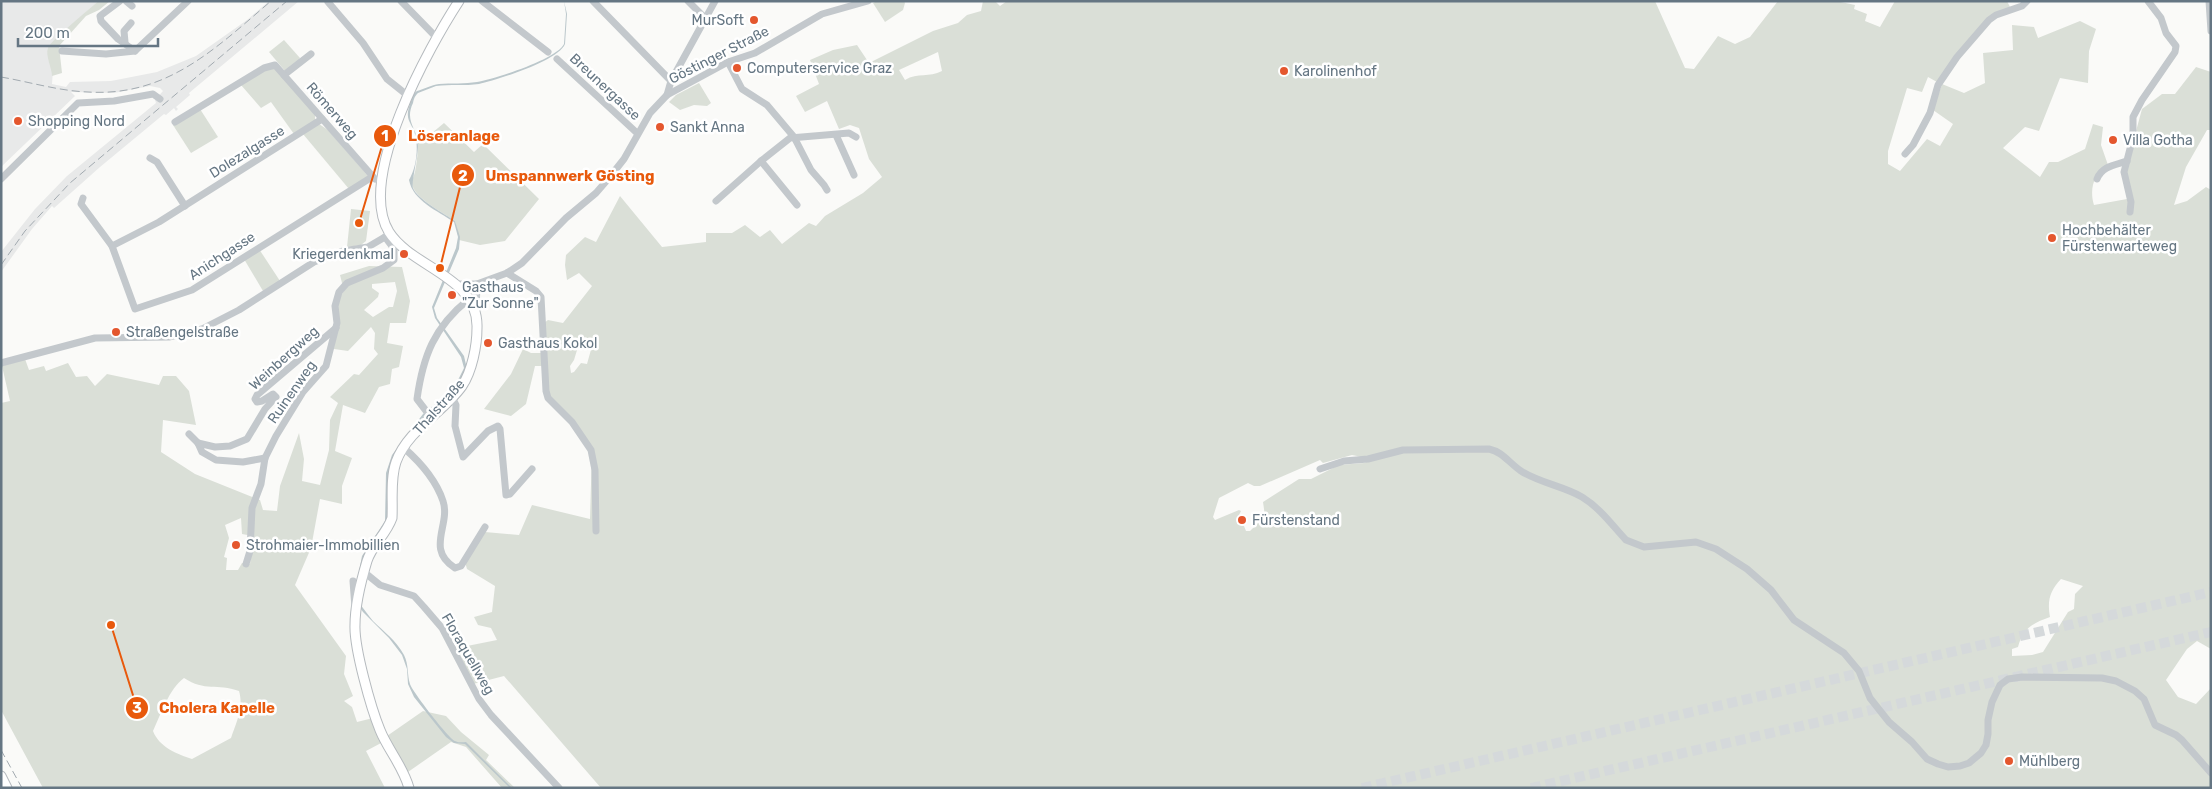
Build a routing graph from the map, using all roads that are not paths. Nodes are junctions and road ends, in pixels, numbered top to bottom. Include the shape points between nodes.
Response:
1 (120, 1) edge
2 (188, 1) edge
3 (402, 1) edge
4 (459, 1) edge
5 (482, 1) edge
6 (593, 1) edge
7 (688, 1) edge
8 (715, 1) edge
9 (2027, 1) edge
10 (2148, 1) edge
11 (2210, 1) edge
12 (328, 2) dead end
13 (864, 2) edge
14 (706, 19) junction
15 (131, 23) dead end
16 (2211, 31) edge
17 (436, 37) junction
18 (125, 42) junction
19 (62, 51) dead end
20 (136, 51) junction
21 (548, 52) dead end
22 (311, 54) dead end
23 (556, 59) dead end
24 (728, 62) junction
25 (284, 75) junction
26 (671, 81) junction
27 (407, 95) junction
28 (667, 95) junction
29 (160, 99) dead end
30 (322, 119) junction
31 (175, 122) dead end
32 (637, 133) junction
33 (836, 134) junction
34 (794, 137) junction
35 (856, 137) dead end
36 (1905, 154) dead end
37 (150, 158) dead end
38 (761, 160) junction
39 (2127, 162) junction
40 (854, 174) dead end
41 (372, 176) junction
42 (1, 179) edge
43 (2098, 179) dead end
44 (382, 183) junction
45 (826, 190) dead end
46 (83, 198) dead end
47 (716, 201) dead end
48 (797, 205) dead end
49 (185, 206) junction
50 (2130, 212) dead end
51 (388, 235) junction
52 (112, 246) junction
53 (507, 273) junction
54 (449, 280) junction
55 (477, 284) junction
56 (469, 299) junction
57 (476, 311) junction
58 (336, 328) junction
59 (1, 363) edge
60 (452, 397) junction
61 (427, 413) junction
62 (189, 434) dead end
63 (198, 443) junction
64 (404, 448) junction
65 (265, 458) junction
66 (532, 469) dead end
67 (1320, 469) dead end
68 (485, 527) dead end
69 (596, 531) dead end
70 (246, 564) dead end
71 (364, 572) junction
72 (353, 581) dead end
73 (358, 606) junction
74 (2211, 773) edge
75 (1, 776) edge
76 (6, 788) edge
77 (409, 788) edge
78 (559, 788) edge

1 - 18 street via 100,19
2 - 20 street
3 - 17 street
4 - 17 main road
5 - 21 street
6 - 26 street
7 - 14 street
8 - 14 street
9 - 36 street via 1989,20 1958,57 1938,85 1930,113
10 - 39 street via 2176,46 2133,117 2133,137
11 - 16 street
12 - 27 street via 363,43 387,78
13 - 24 street, Göstinger Straße via 822,14 755,53
14 - 26 street
15 - 18 street via 124,31
17 - 27 main road
18 - 20 street
19 - 20 street via 106,54
22 - 25 street
23 - 32 street, Breunergasse
24 - 28 street, Göstinger Straße
24 - 34 street via 742,89 767,105
25 - 30 street, Römerweg
25 - 31 street via 275,65 270,65
26 - 28 street
27 - 44 main road via 388,151
28 - 32 street, Göstinger Straße
29 - 42 street via 153,94 78,103
30 - 41 street, Römerweg
30 - 49 street, Dolezalgasse
32 - 53 street, Göstinger Straße via 624,159 596,193 522,263
33 - 34 street
33 - 35 street via 849,133
33 - 40 street
34 - 38 street
34 - 45 street via 811,170
37 - 49 street via 157,162
38 - 47 street
38 - 48 street
39 - 43 street via 2106,168
39 - 50 street via 2124,172
41 - 44 street, Römerweg
41 - 52 street, Anichgasse via 192,290 135,309
44 - 51 main road via 383,216
46 - 52 street, Anichgasse via 81,204
49 - 52 street, Dolezalgasse
51 - 54 main road
51 - 58 street, Ruinenweg via 394,248 394,260 388,266 342,287 335,302
51 - 59 street via 368,247 343,251 314,262 240,310 202,329 169,337 95,338
53 - 55 street, Göstinger Straße
53 - 69 street via 541,297 546,391 548,398 572,422 591,450 595,470
54 - 55 street, Göstinger Straße
54 - 56 main road
55 - 57 street
56 - 57 main road
56 - 61 street via 442,325 426,356 416,399
57 - 60 main road, Thalstraße via 477,327 470,369
58 - 63 street, Weinbergweg via 257,395 257,402 273,394 276,397 247,439 230,446
58 - 65 street, Ruinenweg via 326,366 303,392
60 - 61 main road, Thalstraße
60 - 66 street via 463,457 498,426 506,495
61 - 64 main road, Thalstraße
62 - 63 street
63 - 65 street via 202,452 216,460 242,462
64 - 68 street via 423,466 444,501 439,544 450,564 455,568 461,566
64 - 71 main road, Thalstraße via 395,463 391,522 374,547
65 - 70 street, Ruinenweg via 252,508 250,551
67 - 74 street via 1403,450 1489,449 1498,451 1530,476 1580,496 1632,544 1644,547 1696,542 1716,549 1761,579 1794,620 1844,653 1859,671 1870,698 1889,722 1927,759 1938,764 1960,766 1981,753 1986,745 1992,702 2000,685 2008,679 2102,678 2127,686 2144,698 2155,725 2182,740
71 - 73 main road, Thalstraße
71 - 78 street, Floraquellweg via 380,585 414,596 424,607 442,628 479,699
72 - 73 street, Thalstraße via 353,601
73 - 77 main road, Thalstraße via 355,634 375,715 386,742 405,773
75 - 76 main road

